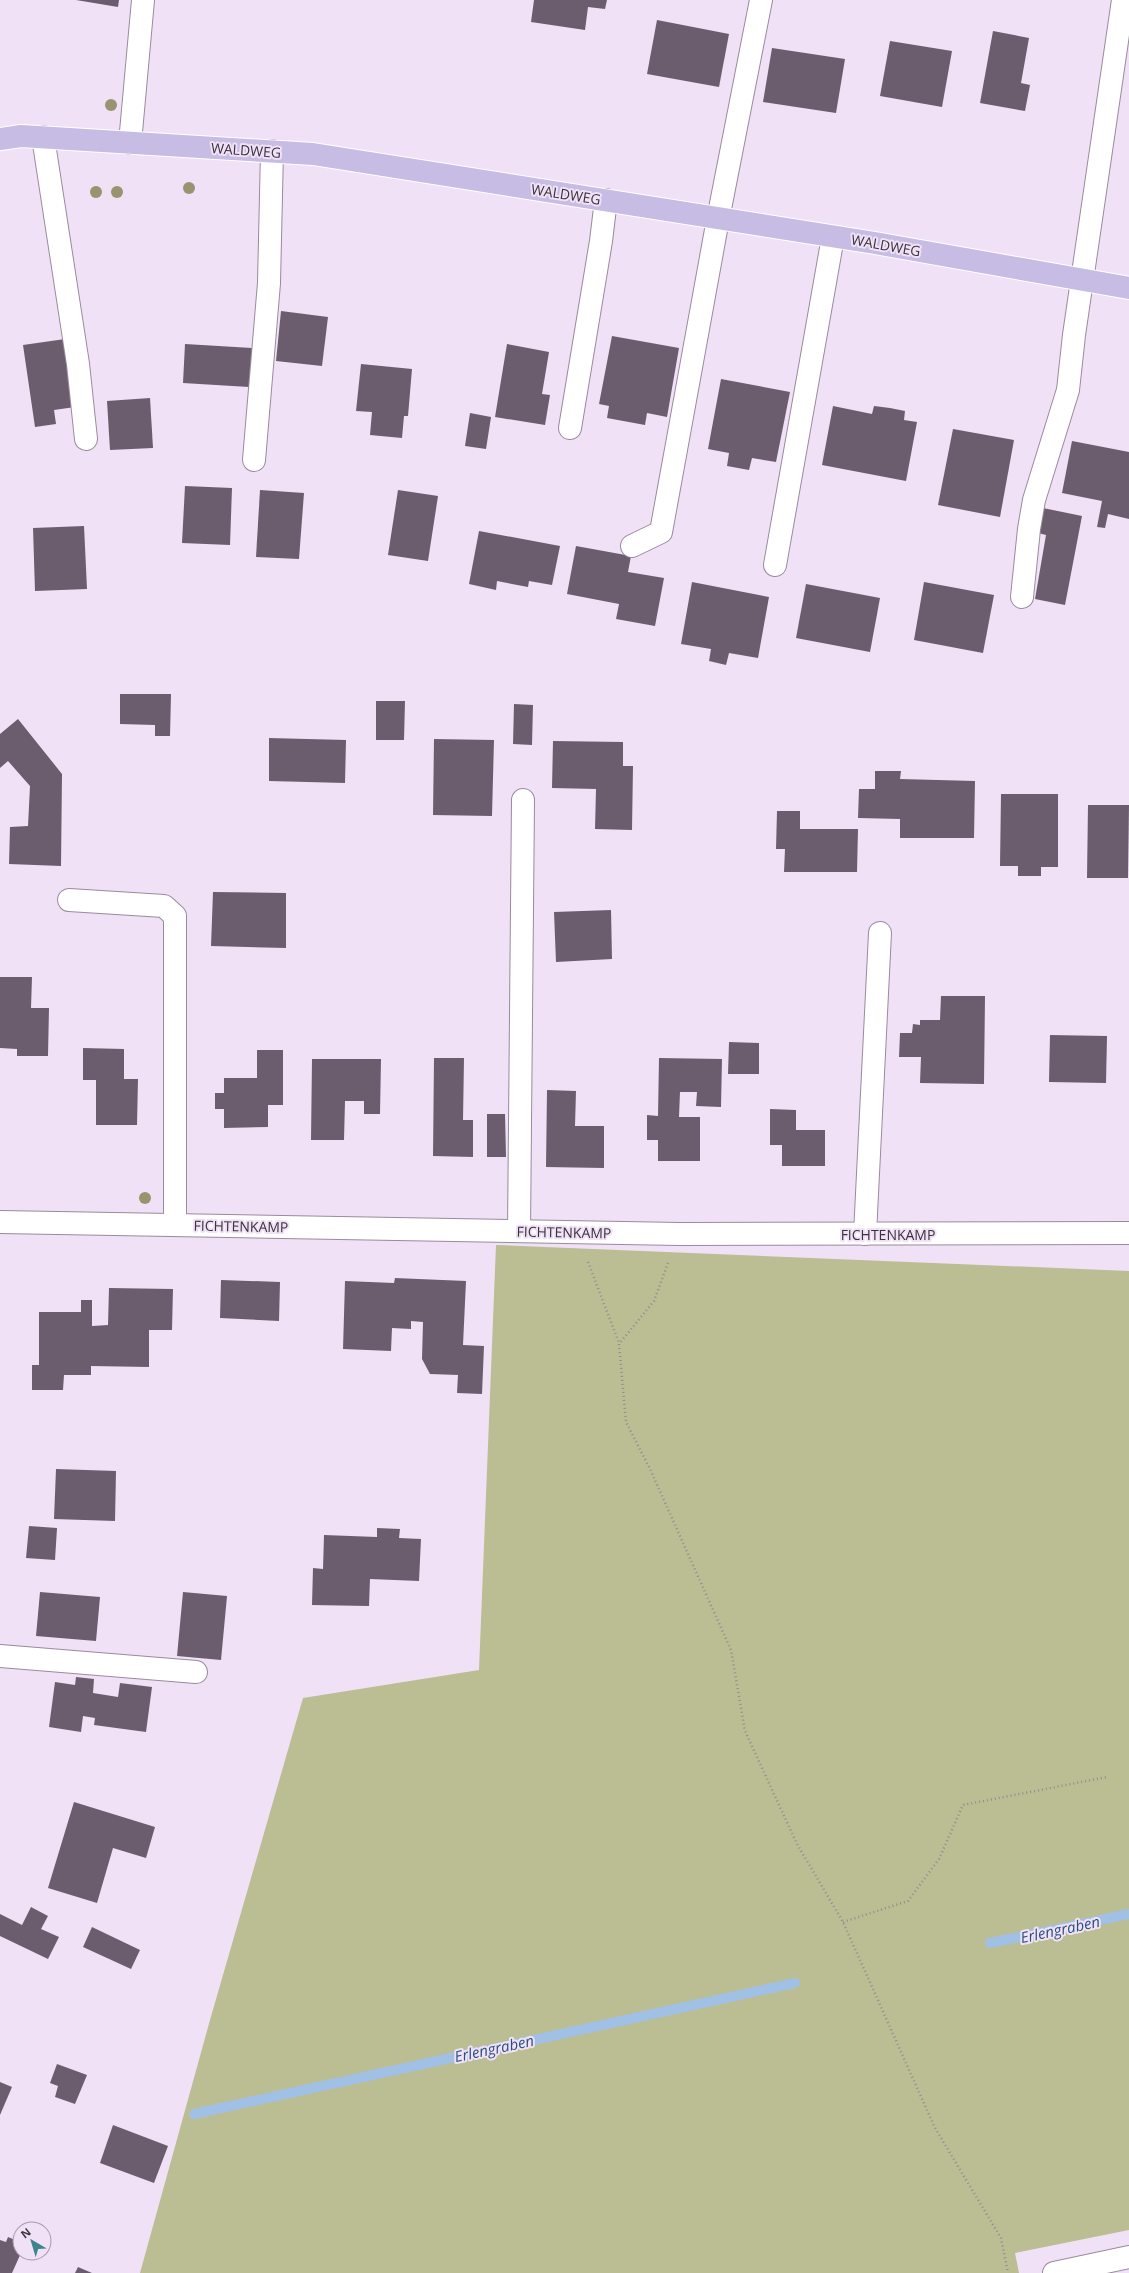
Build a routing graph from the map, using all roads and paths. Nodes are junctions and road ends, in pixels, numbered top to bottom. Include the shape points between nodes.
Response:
1 (144, 0) edge
2 (761, 0) edge
3 (1123, 0) edge
4 (43, 137) junction
5 (0, 139) edge
6 (130, 143) junction
7 (272, 151) junction
8 (606, 200) junction
9 (718, 218) junction
10 (833, 237) junction
11 (1082, 280) junction
12 (1129, 288) edge
13 (570, 428) dead end
14 (86, 439) dead end
15 (254, 460) dead end
16 (632, 546) dead end
17 (775, 565) dead end
18 (1022, 597) dead end
19 (522, 800) dead end
20 (69, 900) dead end
21 (880, 932) dead end
22 (0, 1222) edge
23 (175, 1225) junction
24 (519, 1230) junction
25 (576, 1232) junction
26 (1129, 1233) edge
27 (680, 1234) junction
28 (865, 1234) junction
29 (619, 1344) junction
30 (0, 1656) edge
31 (196, 1672) dead end
32 (1107, 1777) dead end
33 (843, 1922) junction
34 (1129, 2257) edge
35 (1008, 2273) edge
36 (1054, 2273) edge

1 - 6 street
2 - 9 street
3 - 11 street
4 - 5 main road, WALDWEG via 21,136
4 - 6 main road, WALDWEG
4 - 14 street via 78,364
6 - 7 main road, WALDWEG
7 - 8 main road, WALDWEG via 313,154
7 - 15 street via 269,283
8 - 9 main road, WALDWEG
8 - 13 street via 602,240
9 - 10 main road, WALDWEG
9 - 16 street via 661,532
10 - 11 main road, WALDWEG
10 - 17 street
11 - 12 main road, WALDWEG
11 - 18 street via 1068,390 1034,500
19 - 24 street
20 - 23 street via 164,906 175,916
21 - 28 street
22 - 23 street, FICHTENKAMP
23 - 24 street, FICHTENKAMP
24 - 25 street, FICHTENKAMP
25 - 27 street, FICHTENKAMP
25 - 29 path
26 - 28 street, FICHTENKAMP
27 - 28 street, FICHTENKAMP
27 - 29 path via 654,1301
29 - 33 path via 626,1422 650,1469 731,1650 745,1731 797,1844
30 - 31 street
32 - 33 path via 963,1805 939,1859 908,1900
33 - 35 path via 935,2128 1001,2238
34 - 36 street

